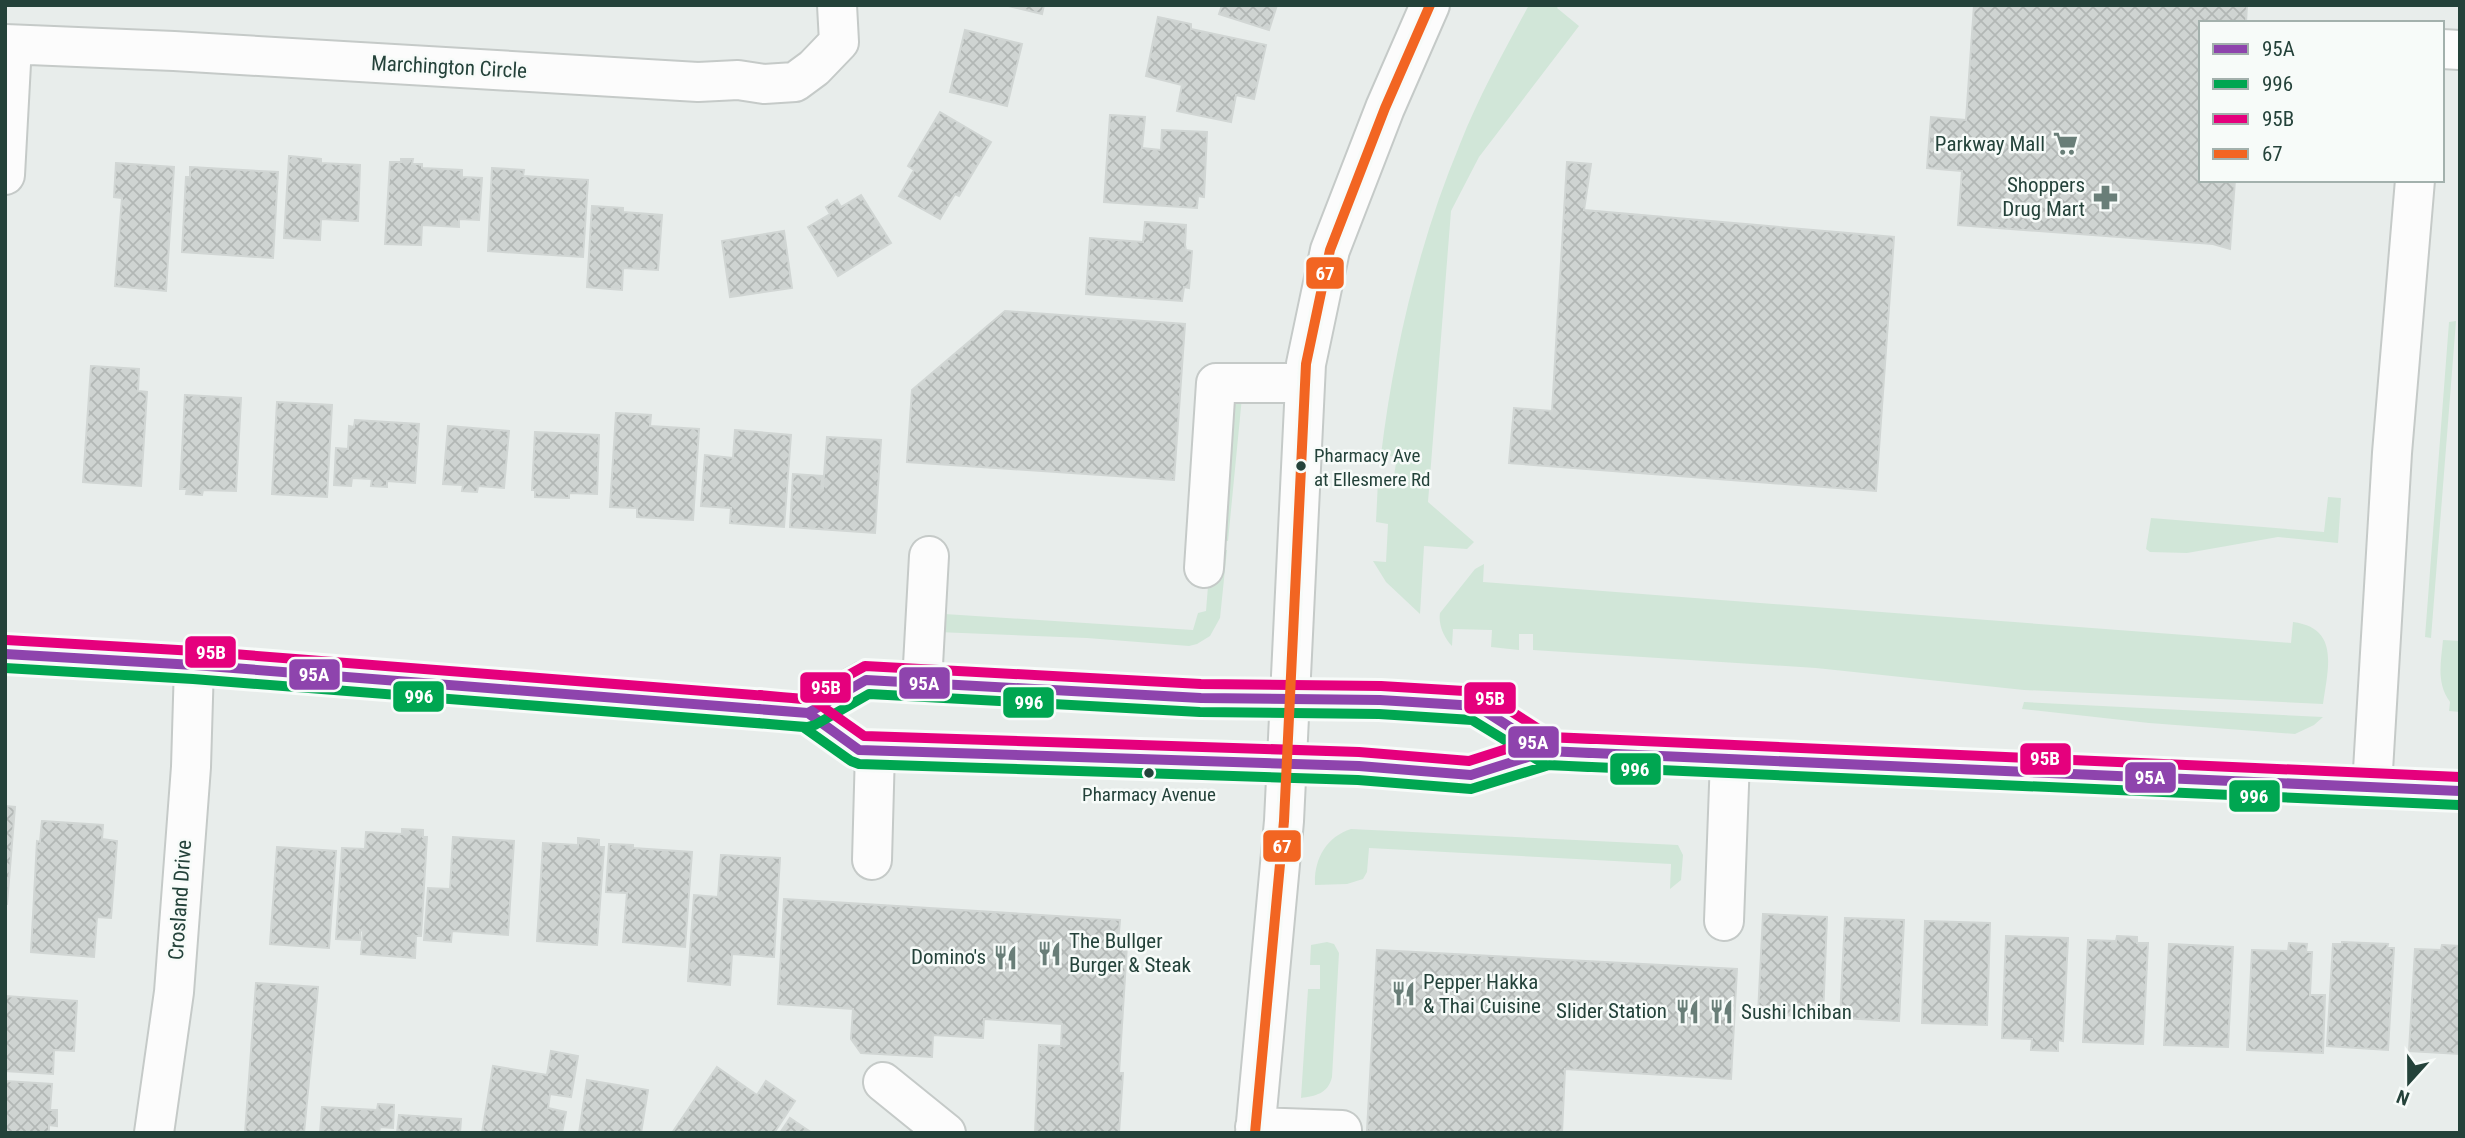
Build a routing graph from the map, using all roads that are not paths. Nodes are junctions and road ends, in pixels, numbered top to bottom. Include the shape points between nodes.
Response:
1 (837, 5) edge
2 (1430, 5) edge
3 (9, 44) edge
4 (5, 175) edge
5 (2415, 182) edge
6 (1305, 383) junction
7 (929, 556) dead end
8 (1204, 568) dead end
9 (5, 654) edge
10 (194, 665) junction
11 (922, 683) junction
12 (1291, 699) junction
13 (808, 713) junction
14 (875, 751) junction
15 (1547, 751) junction
16 (1730, 759) junction
17 (1288, 764) junction
18 (2372, 787) junction
19 (2460, 791) edge
20 (872, 860) dead end
21 (1724, 921) dead end
22 (883, 1082) dead end
23 (1255, 1130) edge
24 (1342, 1130) dead end
25 (153, 1133) edge
26 (946, 1133) edge

1 - 3 street, Marchington Circle via 839,42 794,82 764,84
2 - 6 street via 1330,250
3 - 4 street
5 - 18 street via 2392,453
6 - 8 street via 1216,383
6 - 12 street
7 - 11 street
9 - 10 main road
10 - 13 main road
10 - 25 street, Crosland Drive via 174,992
11 - 12 main road
11 - 13 main road via 866,680
12 - 15 main road via 1477,706
12 - 17 street
13 - 14 main road via 859,750
14 - 17 main road
14 - 20 street
15 - 16 main road
15 - 17 main road via 1471,775
16 - 18 main road
16 - 21 street
17 - 23 street
18 - 19 main road
22 - 26 street
23 - 24 street

